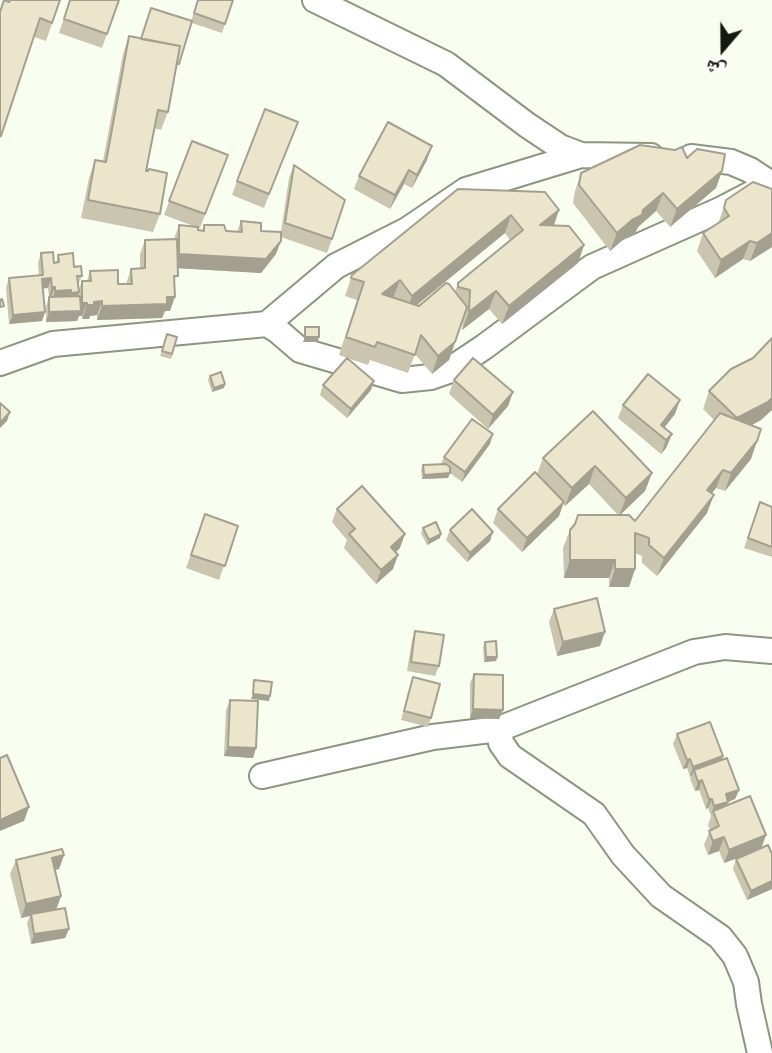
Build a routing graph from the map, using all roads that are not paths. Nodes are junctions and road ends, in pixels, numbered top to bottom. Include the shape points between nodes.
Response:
1 (315, 0) edge
2 (581, 155) junction
3 (772, 184) edge
4 (267, 324) junction
5 (0, 363) edge
6 (772, 650) edge
7 (499, 729) junction
8 (262, 776) dead end
9 (760, 1053) edge

1 - 2 street via 446,64 527,125
2 - 3 street via 731,162
2 - 4 street via 466,190 407,230 335,266
3 - 4 street via 593,267 466,359 431,377 402,380 300,351
4 - 5 street via 53,344
6 - 7 street via 725,647 694,652
7 - 8 street via 433,737
7 - 9 street via 510,756 594,814 661,896 720,937 746,982

